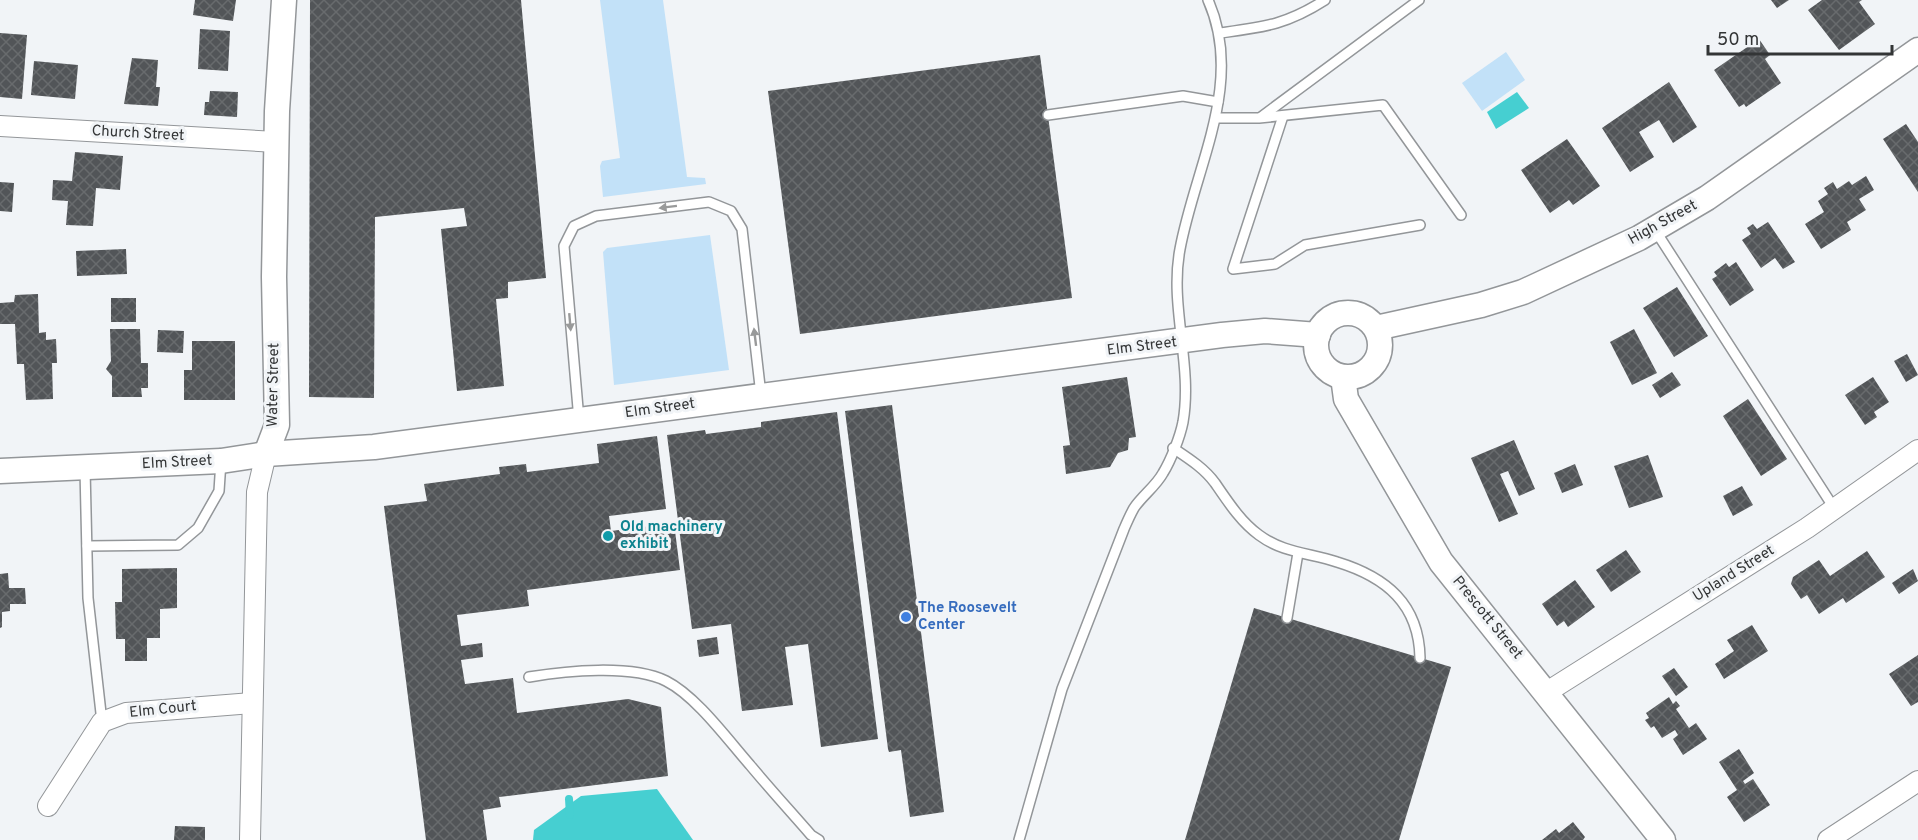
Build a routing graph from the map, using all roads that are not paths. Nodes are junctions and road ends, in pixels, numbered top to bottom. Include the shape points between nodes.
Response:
1 (284, 0) edge
2 (1208, 0) edge
3 (1325, 0) edge
4 (1419, 0) edge
5 (1220, 33) junction
6 (1918, 50) edge
7 (1218, 102) junction
8 (1048, 115) dead end
9 (1283, 116) junction
10 (1216, 118) junction
11 (1259, 118) junction
12 (0, 126) edge
13 (276, 142) junction
14 (1461, 215) dead end
15 (1420, 225) dead end
16 (1654, 229) junction
17 (1376, 328) junction
18 (1318, 335) junction
19 (1180, 342) junction
20 (1343, 377) junction
21 (761, 395) junction
22 (579, 420) junction
23 (1173, 448) junction
24 (1918, 450) edge
25 (266, 454) junction
26 (221, 461) junction
27 (85, 467) junction
28 (0, 471) edge
29 (1834, 508) junction
30 (87, 546) junction
31 (1298, 553) junction
32 (1287, 618) dead end
33 (1420, 658) dead end
34 (529, 677) dead end
35 (1547, 692) junction
36 (252, 703) junction
37 (102, 722) junction
38 (1918, 781) edge
39 (48, 806) dead end
40 (250, 840) edge
41 (819, 840) edge
42 (1019, 840) edge
43 (1663, 840) edge
44 (1827, 840) edge

1 - 13 street, Water Street
2 - 5 lane
3 - 5 lane via 1273,26
4 - 11 lane
5 - 7 lane
6 - 16 street, High Street via 1753,167
7 - 8 lane via 1183,96
7 - 10 lane
9 - 11 lane
9 - 14 lane via 1383,105
9 - 15 lane via 1233,269 1275,264 1305,245
10 - 11 lane
10 - 19 lane via 1179,250
12 - 13 street, Church Street
13 - 25 street, Water Street via 277,425
16 - 17 street, High Street via 1523,292
16 - 29 lane
17 - 18 street via 1361,315 1341,314 1323,325
17 - 20 street via 1381,348 1373,366 1365,373
18 - 19 street, Elm Street via 1265,331
18 - 20 street via 1318,357 1324,366
19 - 21 street, Elm Street
19 - 23 lane via 1184,366 1183,422
20 - 35 street, Prescott Street via 1346,399 1441,562
21 - 22 street, Elm Street
21 -> 22 lane via 742,229 731,211 709,202 596,216 574,226 564,246
22 - 25 street, Elm Street via 374,447
23 - 31 lane via 1198,465 1257,534 1275,546
23 - 42 lane via 1163,473 1134,509 1124,529 1062,689
24 - 29 street, Upland Street
25 - 26 street, Elm Street
25 - 36 street, Water Street via 257,492
26 - 27 street, Elm Street
26 - 30 lane via 219,491 198,528 178,545
27 - 28 street, Elm Street
27 - 30 lane
29 - 35 street, Upland Street
30 - 37 lane via 88,598
31 - 32 lane
31 - 33 lane via 1337,562 1390,587 1416,627
34 - 41 lane via 568,670 625,671 665,681 722,731
35 - 43 street, Prescott Street
36 - 37 street, Elm Court via 126,713
36 - 40 street, Water Street
37 - 39 street
38 - 44 street

